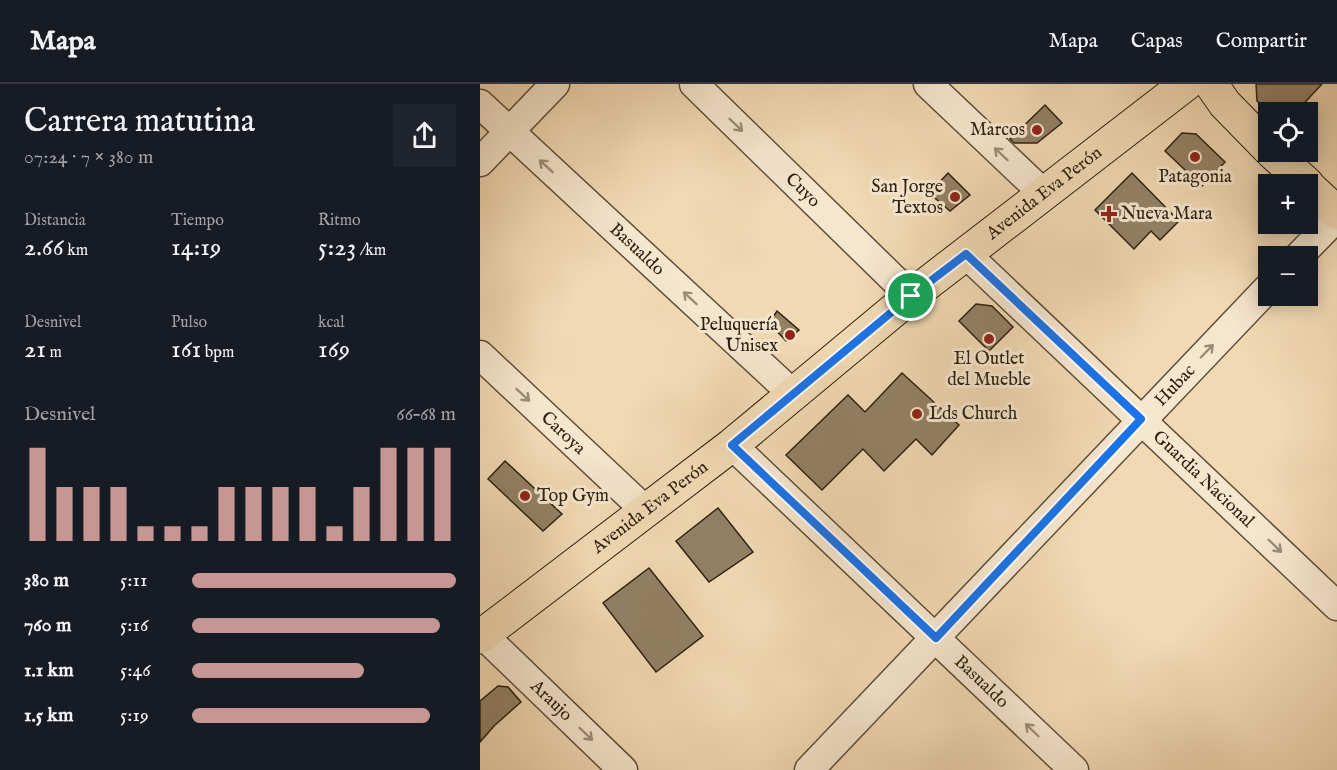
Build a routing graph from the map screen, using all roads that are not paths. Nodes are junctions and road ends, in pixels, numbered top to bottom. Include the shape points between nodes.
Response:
1 (555, 84) edge
2 (694, 84) edge
3 (928, 84) edge
4 (1186, 84) edge
5 (1210, 84) edge
6 (480, 104) edge
7 (509, 131) junction
8 (1258, 138) edge
9 (480, 162) edge
10 (1283, 162) edge
11 (1295, 174) edge
12 (1044, 194) junction
13 (1318, 196) edge
14 (1337, 215) edge
15 (1308, 246) edge
16 (966, 254) junction
17 (911, 296) junction
18 (1258, 298) edge
19 (480, 355) edge
20 (794, 395) junction
21 (1141, 419) junction
22 (732, 445) junction
23 (646, 511) junction
24 (1337, 606) edge
25 (481, 635) edge
26 (936, 638) junction
27 (623, 770) edge
28 (809, 770) edge
29 (1074, 770) edge

1 - 7 street
2 -> 17 street, Cuyo
12 -> 3 street
4 - 12 main road, Avenida Eva Perón
5 - 8 main road
6 - 7 street, Basualdo
7 - 9 street
20 -> 7 street, Basualdo
10 - 11 main road
12 - 16 main road, Avenida Eva Perón
13 - 14 main road
14 - 15 street
16 - 17 main road, Avenida Eva Perón
16 - 21 street, Guardia Nacional
17 - 20 main road, Avenida Eva Perón
21 -> 18 street, Hubac
19 -> 23 street, Caroya
20 - 22 main road, Avenida Eva Perón
21 -> 24 street, Guardia Nacional
21 - 26 street, Hubac
22 - 23 main road, Avenida Eva Perón
22 - 26 street, Basualdo
23 - 25 main road, Avenida Eva Perón
25 -> 27 street, Araujo
26 - 28 street, Hubac
29 -> 26 street, Basualdo

